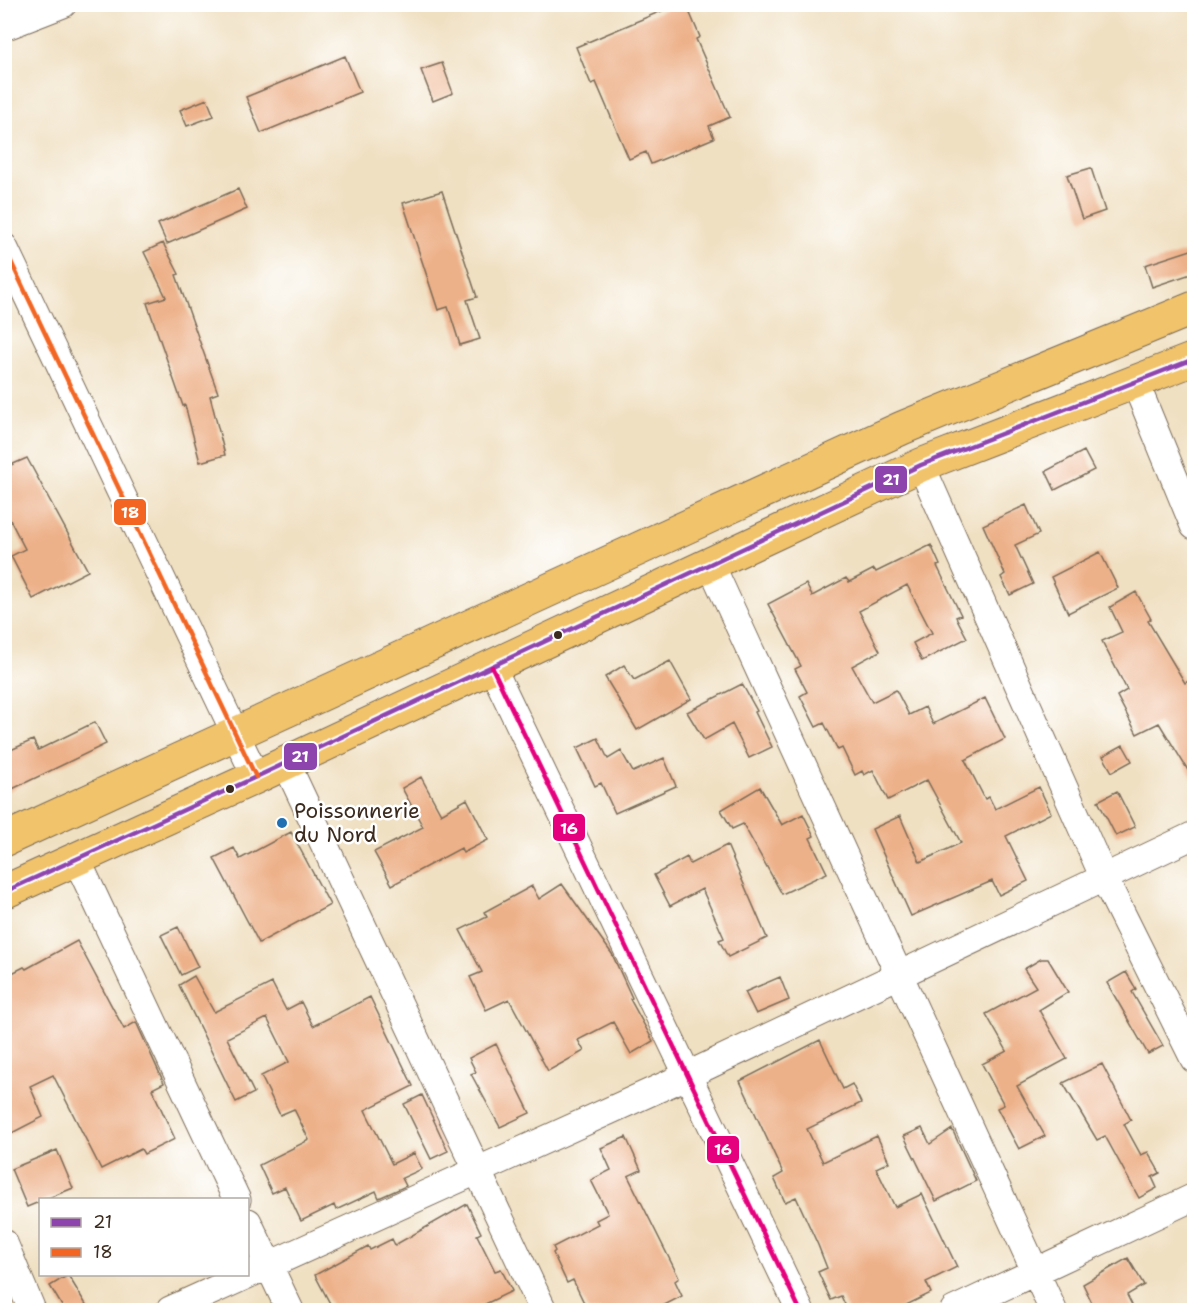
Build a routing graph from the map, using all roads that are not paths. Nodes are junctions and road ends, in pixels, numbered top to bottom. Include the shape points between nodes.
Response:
1 (63, 4) edge
2 (4, 27) edge
3 (4, 247) edge
4 (1194, 308) edge
5 (1194, 359) edge
6 (1135, 382) junction
7 (829, 461) junction
8 (921, 465) junction
9 (847, 499) junction
10 (1194, 526) edge
11 (711, 565) junction
12 (492, 667) junction
13 (236, 735) junction
14 (286, 763) junction
15 (256, 777) junction
16 (1194, 834) edge
17 (4, 840) edge
18 (77, 860) junction
19 (1104, 878) junction
20 (4, 892) edge
21 (898, 976) junction
22 (1194, 1059) edge
23 (686, 1076) junction
24 (476, 1173) junction
25 (1194, 1197) edge
26 (236, 1198) edge
27 (249, 1224) edge
28 (4, 1243) edge
29 (268, 1266) junction
30 (1035, 1273) junction
31 (249, 1275) edge
32 (246, 1276) edge
33 (32, 1311) edge
34 (170, 1311) edge
35 (290, 1311) edge
36 (543, 1311) edge
37 (800, 1311) edge
38 (954, 1311) edge
39 (1053, 1311) edge

1 - 2 street
3 - 13 street
4 - 7 highway
5 - 6 highway
6 - 8 highway
6 - 10 street
7 - 9 highway
7 - 13 highway
8 - 9 highway
8 - 19 street
9 - 11 highway
11 - 12 highway
11 - 21 street
12 - 14 highway
12 - 23 street
13 - 15 street
13 - 17 highway
14 - 15 highway
14 - 24 street
15 - 18 highway
16 - 19 street
18 - 20 highway
18 - 26 street
19 - 21 street
19 - 22 street
21 - 23 street
21 - 30 street
23 - 24 street
23 - 37 street
24 - 29 street
24 - 36 street
25 - 30 street
27 - 29 street
28 - 33 street
29 - 31 street
29 - 35 street
30 - 38 street
30 - 39 street
32 - 34 street

